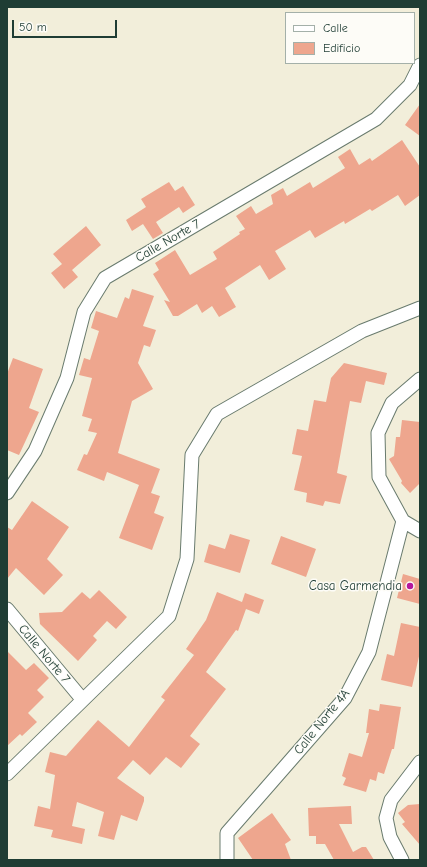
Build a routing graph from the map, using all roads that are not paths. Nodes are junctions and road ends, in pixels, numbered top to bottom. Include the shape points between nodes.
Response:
1 (420, 65) edge
2 (420, 308) edge
3 (420, 379) edge
4 (7, 493) edge
5 (404, 521) junction
6 (420, 531) edge
7 (7, 609) edge
8 (82, 699) junction
9 (420, 762) edge
10 (7, 774) edge
11 (227, 860) edge
12 (402, 860) edge

1 - 4 street, Calle Norte 7 via 410,85 376,119 105,278 84,312 67,378 35,451
2 - 8 street via 362,331 217,414 192,455 188,560 169,616
3 - 5 street via 392,403 378,433 379,477
5 - 6 street
5 - 11 street, Calle Norte 4A via 369,652 345,698 228,833
7 - 8 street, Calle Norte 7
8 - 10 street
9 - 12 street via 392,800 386,818 390,837

